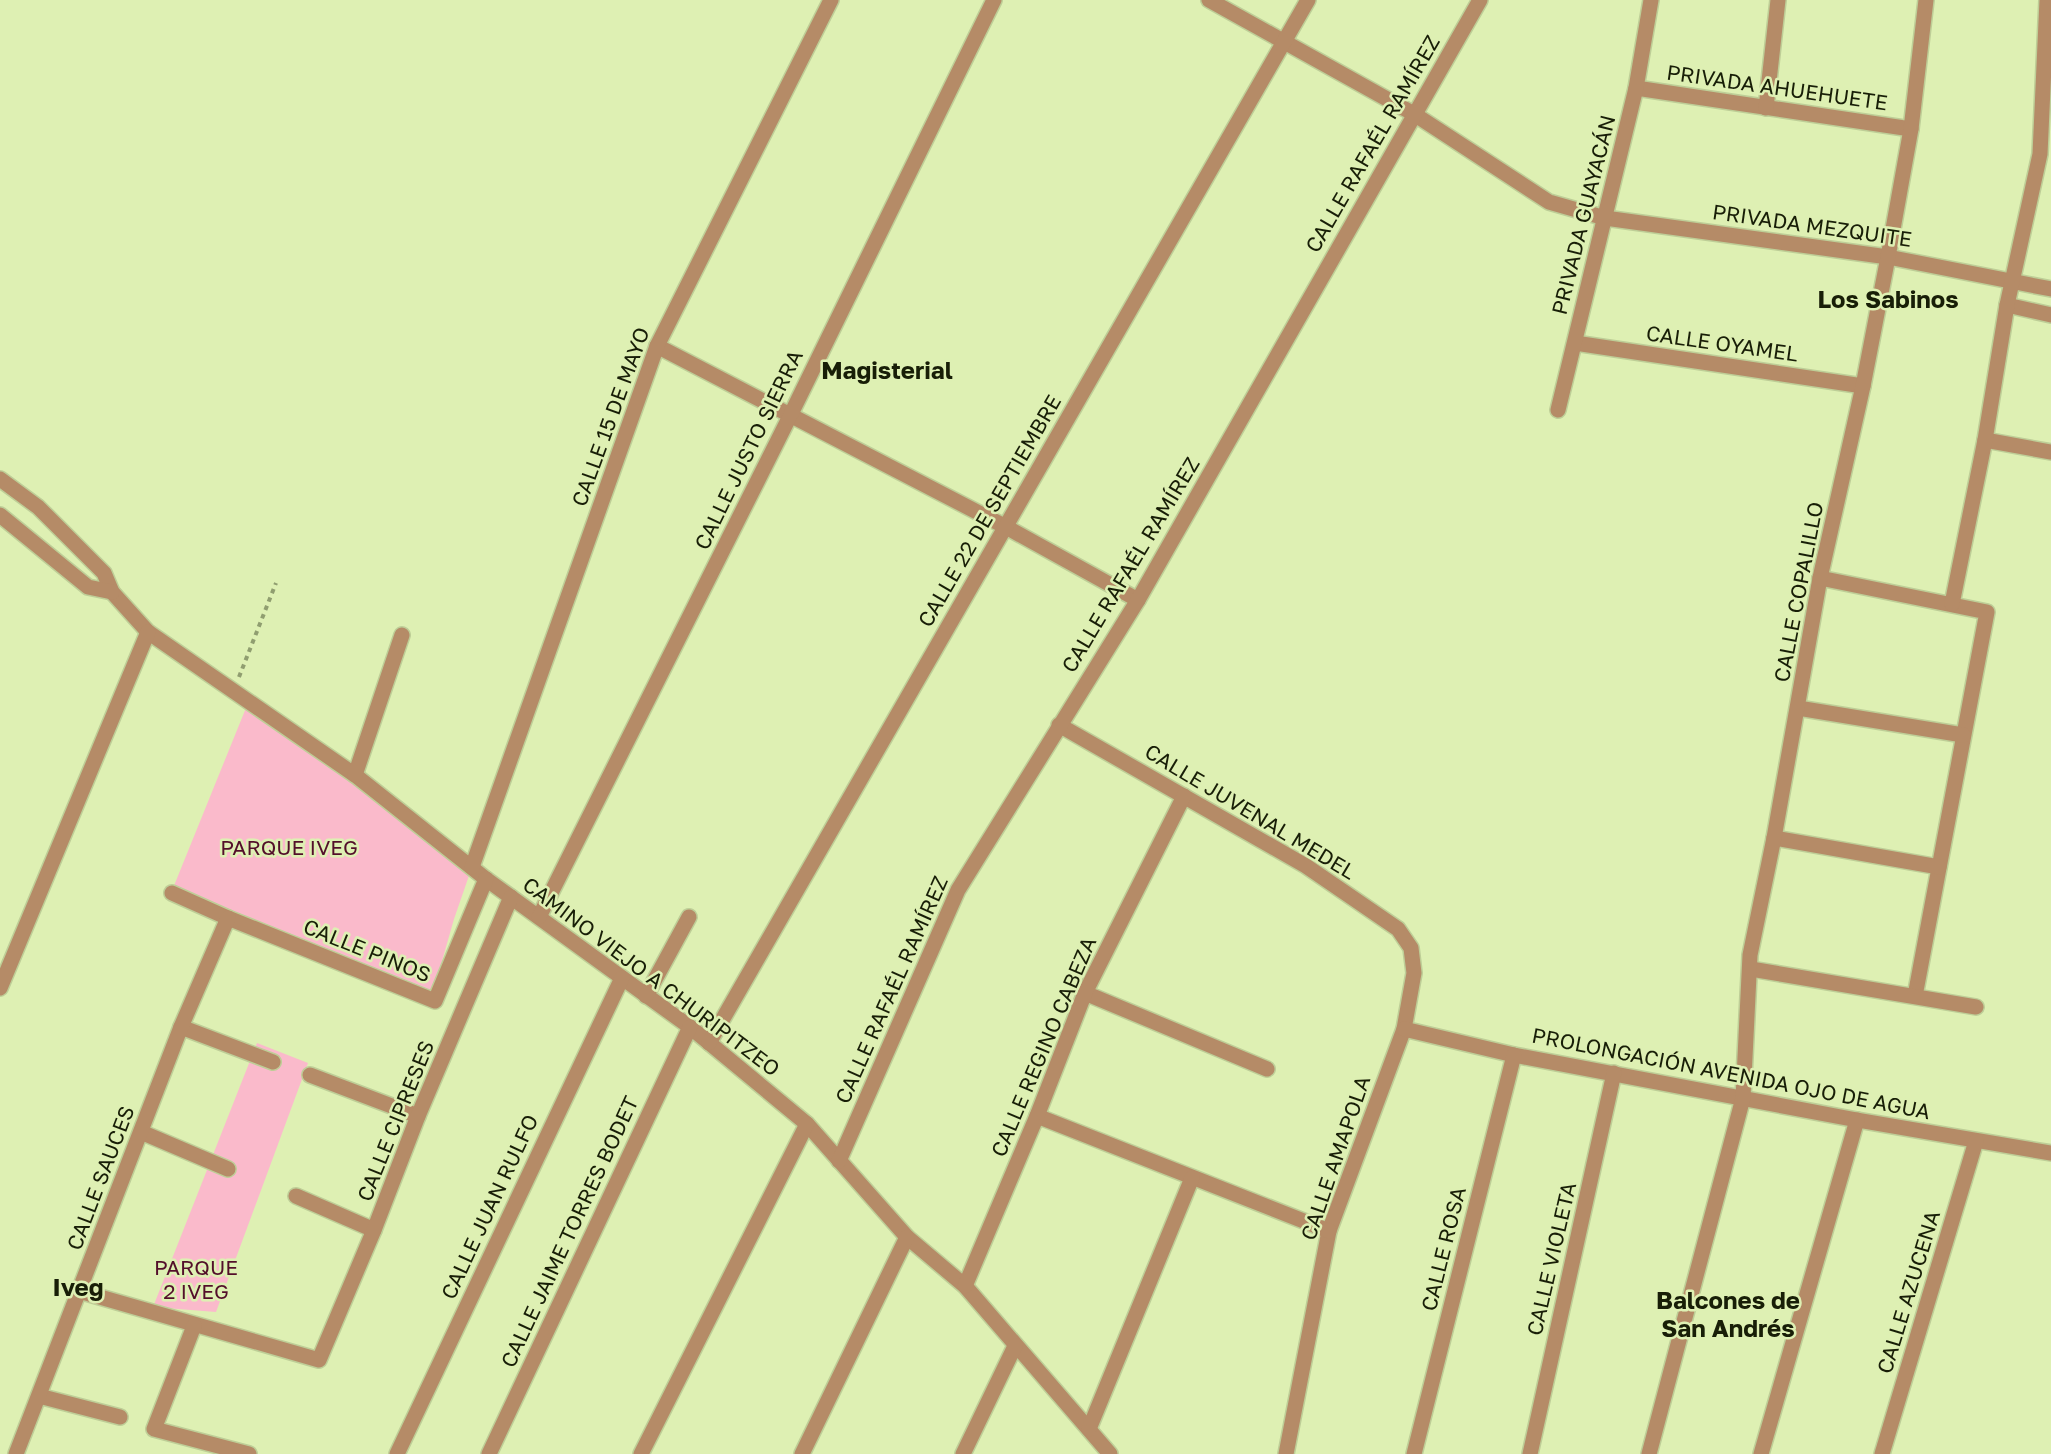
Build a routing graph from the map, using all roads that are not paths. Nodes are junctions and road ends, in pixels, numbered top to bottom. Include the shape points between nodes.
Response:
1 (831, 0) edge
2 (994, 0) edge
3 (1209, 0) edge
4 (1308, 0) edge
5 (1480, 0) edge
6 (1651, 0) edge
7 (1778, 0) edge
8 (1926, 0) edge
9 (2046, 0) edge
10 (1283, 41) junction
11 (1636, 88) junction
12 (1766, 108) junction
13 (1414, 114) junction
14 (1911, 129) junction
15 (2045, 155) edge
16 (1605, 218) junction
17 (1888, 257) junction
18 (2012, 281) junction
19 (2051, 289) edge
20 (2007, 305) junction
21 (2051, 315) edge
22 (1575, 343) junction
23 (657, 346) junction
24 (1863, 386) junction
25 (1558, 410) dead end
26 (790, 416) junction
27 (1985, 440) junction
28 (2051, 452) edge
29 (0, 479) edge
30 (0, 516) edge
31 (1006, 527) junction
32 (1820, 578) junction
33 (112, 592) junction
34 (1138, 600) junction
35 (1952, 604) junction
36 (148, 632) junction
37 (402, 635) dead end
38 (1798, 708) junction
39 (1059, 725) junction
40 (1963, 735) junction
41 (355, 775) junction
42 (1184, 796) junction
43 (1774, 838) junction
44 (472, 867) junction
45 (1939, 867) junction
46 (486, 879) junction
47 (172, 893) dead end
48 (511, 897) junction
49 (539, 917) junction
50 (688, 917) dead end
51 (228, 918) junction
52 (1411, 948) joint
53 (1751, 969) junction
54 (622, 978) junction
55 (0, 988) edge
56 (1085, 993) junction
57 (646, 996) junction
58 (1915, 996) junction
59 (1976, 1007) dead end
60 (690, 1027) junction
61 (181, 1028) junction
62 (1404, 1029) junction
63 (709, 1043) junction
64 (1514, 1055) junction
65 (273, 1062) dead end
66 (1267, 1069) dead end
67 (1614, 1074) junction
68 (310, 1075) dead end
69 (1743, 1098) junction
70 (418, 1116) junction
71 (1037, 1116) junction
72 (1857, 1120) junction
73 (807, 1124) junction
74 (141, 1132) junction
75 (1976, 1141) junction
76 (2051, 1153) edge
77 (839, 1161) junction
78 (228, 1169) dead end
79 (1192, 1178) junction
80 (296, 1196) dead end
81 (374, 1230) junction
82 (1329, 1231) junction
83 (907, 1237) junction
84 (965, 1286) junction
85 (79, 1291) junction
86 (194, 1326) junction
87 (1015, 1346) junction
88 (39, 1396) junction
89 (120, 1418) dead end
90 (1089, 1429) junction
91 (16, 1454) edge
92 (249, 1454) edge
93 (397, 1454) edge
94 (489, 1454) edge
95 (641, 1454) edge
96 (802, 1454) edge
97 (963, 1454) edge
98 (1110, 1454) edge
99 (1286, 1454) edge
100 (1414, 1454) edge
101 (1530, 1454) edge
102 (1649, 1454) edge
103 (1761, 1454) edge
104 (1882, 1454) edge

1 - 23 street, CALLE 15 DE MAYO
2 - 26 street, CALLE JUSTO SIERRA
3 - 10 street, PRIVADA MEZQUITE
4 - 10 street, CALLE 22 DE SEPTIEMBRE
5 - 13 street, CALLE RAFAÉL RAMÍREZ
6 - 11 street, PRIVADA GUAYACÁN
7 - 12 street
8 - 14 street, CALLE COPALILLO
9 - 15 street
10 - 13 street, PRIVADA MEZQUITE
10 - 31 street, CALLE 22 DE SEPTIEMBRE
11 - 12 street, PRIVADA AHUEHUETE
11 - 16 street, PRIVADA GUAYACÁN
12 - 14 street, PRIVADA AHUEHUETE
13 - 16 street, PRIVADA MEZQUITE via 1549,202
13 - 34 street, CALLE RAFAÉL RAMÍREZ
14 - 17 street, CALLE COPALILLO
15 - 18 street
16 - 17 street, PRIVADA MEZQUITE
16 - 22 street, PRIVADA GUAYACÁN
17 - 18 street, PRIVADA MEZQUITE
17 - 24 street, CALLE COPALILLO
18 - 19 street, PRIVADA MEZQUITE
18 - 20 street
20 - 21 street
20 - 27 street
22 - 24 street, CALLE OYAMEL
22 - 25 street, PRIVADA GUAYACÁN
23 - 26 street
23 - 44 street, CALLE 15 DE MAYO
24 - 32 street, CALLE COPALILLO
26 - 31 street
26 - 49 street, CALLE JUSTO SIERRA
27 - 28 street
27 - 35 street
29 - 33 street, CAMINO VIEJO A CHURIPITZEO via 38,507 104,573
30 - 33 street via 88,587
31 - 34 street
31 - 63 street, CALLE 22 DE SEPTIEMBRE
32 - 35 street
32 - 38 street, CALLE COPALILLO
33 - 36 street, CAMINO VIEJO A CHURIPITZEO
34 - 39 street, CALLE RAFAÉL RAMÍREZ
35 - 40 street via 1987,612
36 - 41 street, CAMINO VIEJO A CHURIPITZEO
36 - 55 street
37 - 41 street
38 - 40 street
38 - 43 street, CALLE COPALILLO
39 - 42 street, CALLE JUVENAL MEDEL
39 - 77 street, CALLE RAFAÉL RAMÍREZ via 958,890
40 - 45 street
41 - 44 street, CAMINO VIEJO A CHURIPITZEO
42 - 52 street, CALLE JUVENAL MEDEL via 1306,866 1398,929
42 - 56 street, CALLE REGINO CABEZA
43 - 45 street
43 - 53 street, CALLE COPALILLO via 1750,955
44 - 46 street, CAMINO VIEJO A CHURIPITZEO
45 - 58 street
46 - 48 street, CAMINO VIEJO A CHURIPITZEO
46 - 51 street, CALLE PINOS via 435,1001
47 - 51 street
48 - 49 street, CAMINO VIEJO A CHURIPITZEO
48 - 70 street, CALLE CIPRESES
49 - 54 street, CAMINO VIEJO A CHURIPITZEO
50 - 57 street
51 - 61 street, CALLE SAUCES
52 - 62 street, CALLE AMAPOLA via 1414,973
53 - 58 street
53 - 69 street, CALLE COPALILLO
54 - 57 street, CAMINO VIEJO A CHURIPITZEO
54 - 93 street, CALLE JUAN RULFO
56 - 66 street
56 - 71 street, CALLE REGINO CABEZA
57 - 60 street, CAMINO VIEJO A CHURIPITZEO
58 - 59 street
60 - 63 street, CAMINO VIEJO A CHURIPITZEO
60 - 94 street, CALLE JAIME TORRES BODET
61 - 65 street
61 - 74 street, CALLE SAUCES
62 - 64 street, PROLONGACIÓN AVENIDA OJO DE AGUA
62 - 82 street, CALLE AMAPOLA
63 - 73 street, CAMINO VIEJO A CHURIPITZEO
64 - 67 street, PROLONGACIÓN AVENIDA OJO DE AGUA
64 - 100 street, CALLE ROSA
67 - 69 street, PROLONGACIÓN AVENIDA OJO DE AGUA
67 - 101 street, CALLE VIOLETA
68 - 70 street
69 - 72 street, PROLONGACIÓN AVENIDA OJO DE AGUA
69 - 102 street, CALLE COPALILLO
70 - 81 street, CALLE CIPRESES
71 - 79 street
71 - 84 street, CALLE REGINO CABEZA
72 - 75 street, PROLONGACIÓN AVENIDA OJO DE AGUA
72 - 103 street
73 - 77 street, CAMINO VIEJO A CHURIPITZEO
73 - 95 street
74 - 78 street
74 - 85 street, CALLE SAUCES
75 - 76 street, PROLONGACIÓN AVENIDA OJO DE AGUA
75 - 104 street, CALLE AZUCENA
77 - 83 street, CAMINO VIEJO A CHURIPITZEO
79 - 82 street
79 - 90 street
80 - 81 street
81 - 86 street, CALLE CIPRESES via 319,1360
82 - 99 street, CALLE AMAPOLA
83 - 84 street, CAMINO VIEJO A CHURIPITZEO
83 - 96 street
84 - 87 street, CAMINO VIEJO A CHURIPITZEO
85 - 86 street
85 - 88 street, CALLE SAUCES
86 - 92 street via 154,1429
87 - 90 street, CAMINO VIEJO A CHURIPITZEO
87 - 97 street
88 - 89 street
88 - 91 street, CALLE SAUCES
90 - 98 street, CAMINO VIEJO A CHURIPITZEO

